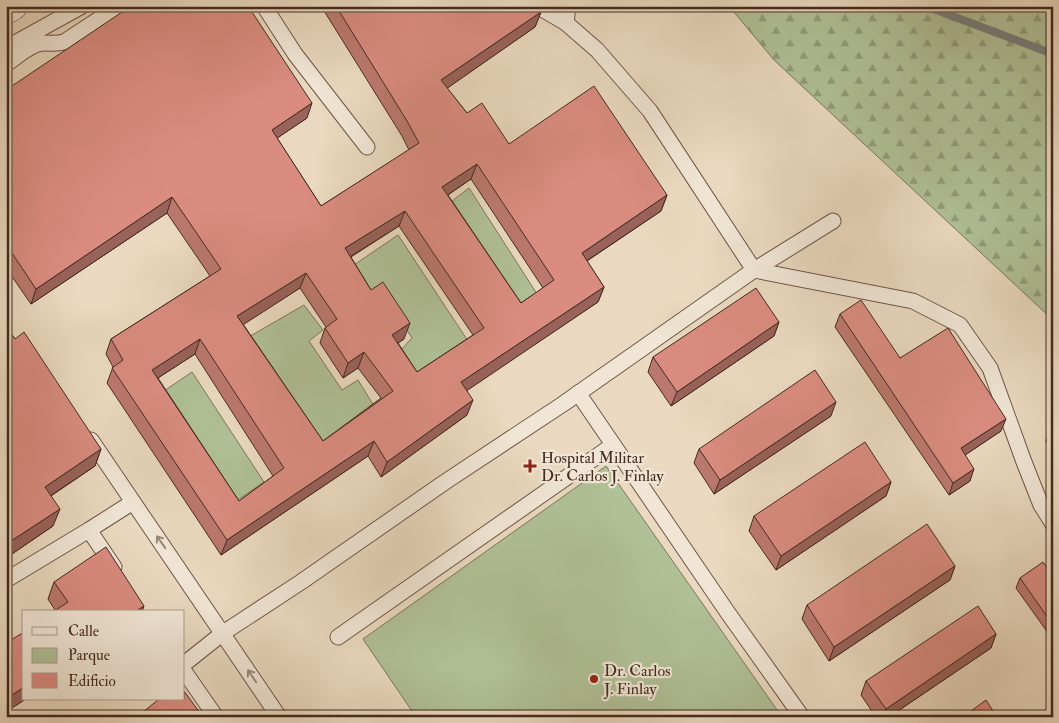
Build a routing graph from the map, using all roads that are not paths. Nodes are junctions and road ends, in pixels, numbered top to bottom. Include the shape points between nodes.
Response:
1 (13, 6) edge
2 (82, 6) edge
3 (119, 6) edge
4 (264, 6) edge
5 (537, 6) edge
6 (568, 6) edge
7 (6, 10) edge
8 (566, 23) junction
9 (6, 48) edge
10 (6, 64) edge
11 (367, 147) dead end
12 (833, 221) dead end
13 (754, 270) junction
14 (578, 393) junction
15 (91, 440) edge
16 (613, 444) junction
17 (133, 502) junction
18 (1053, 524) edge
19 (90, 530) junction
20 (122, 579) edge
21 (6, 580) edge
22 (223, 633) junction
23 (338, 637) dead end
24 (185, 663) edge
25 (185, 672) edge
26 (216, 717) edge
27 (279, 717) edge
28 (802, 717) edge

1 - 7 street
2 - 9 lane
3 - 10 lane via 64,42 35,45
4 - 11 lane via 295,54
5 - 8 lane
6 - 8 lane
8 - 13 lane via 596,50 650,111
12 - 13 lane
13 - 14 lane
13 - 18 lane via 913,301 960,325 990,368 1041,505
14 - 16 lane
14 - 22 lane
15 - 17 lane
16 - 23 lane
16 - 28 lane
17 - 19 lane
22 -> 17 lane
19 - 20 lane
19 - 21 lane
22 - 24 lane
27 -> 22 lane
25 - 26 lane

